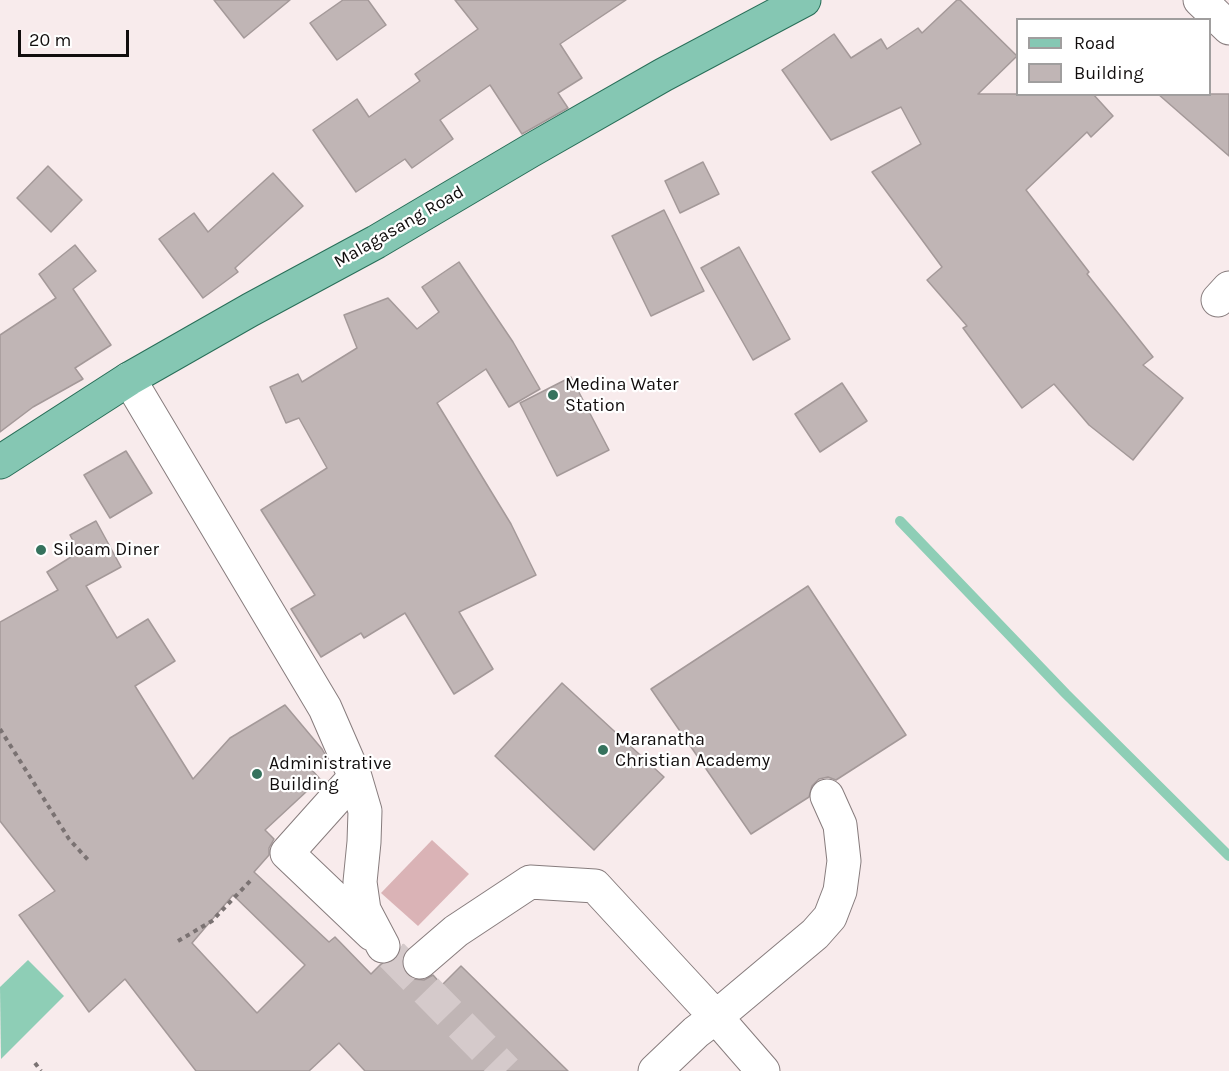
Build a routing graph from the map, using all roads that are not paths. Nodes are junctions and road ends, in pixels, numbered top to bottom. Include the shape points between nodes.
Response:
1 (804, 0) edge
2 (1200, 0) edge
3 (1229, 28) edge
4 (129, 379) junction
5 (0, 462) edge
6 (355, 777) junction
7 (827, 796) dead end
8 (398, 954) junction
9 (716, 1017) junction
10 (655, 1071) edge
11 (763, 1071) edge

1 - 4 main road, Malagasang Road via 642,87 376,242
2 - 3 street
4 - 5 main road, Malagasang Road
4 - 6 street via 325,708
6 - 8 street via 365,810 360,882 364,910
6 - 8 street via 287,853
7 - 9 street via 840,825 844,861 840,891 830,917
8 - 9 street via 456,931 530,882 595,886
9 - 10 street
9 - 11 street

